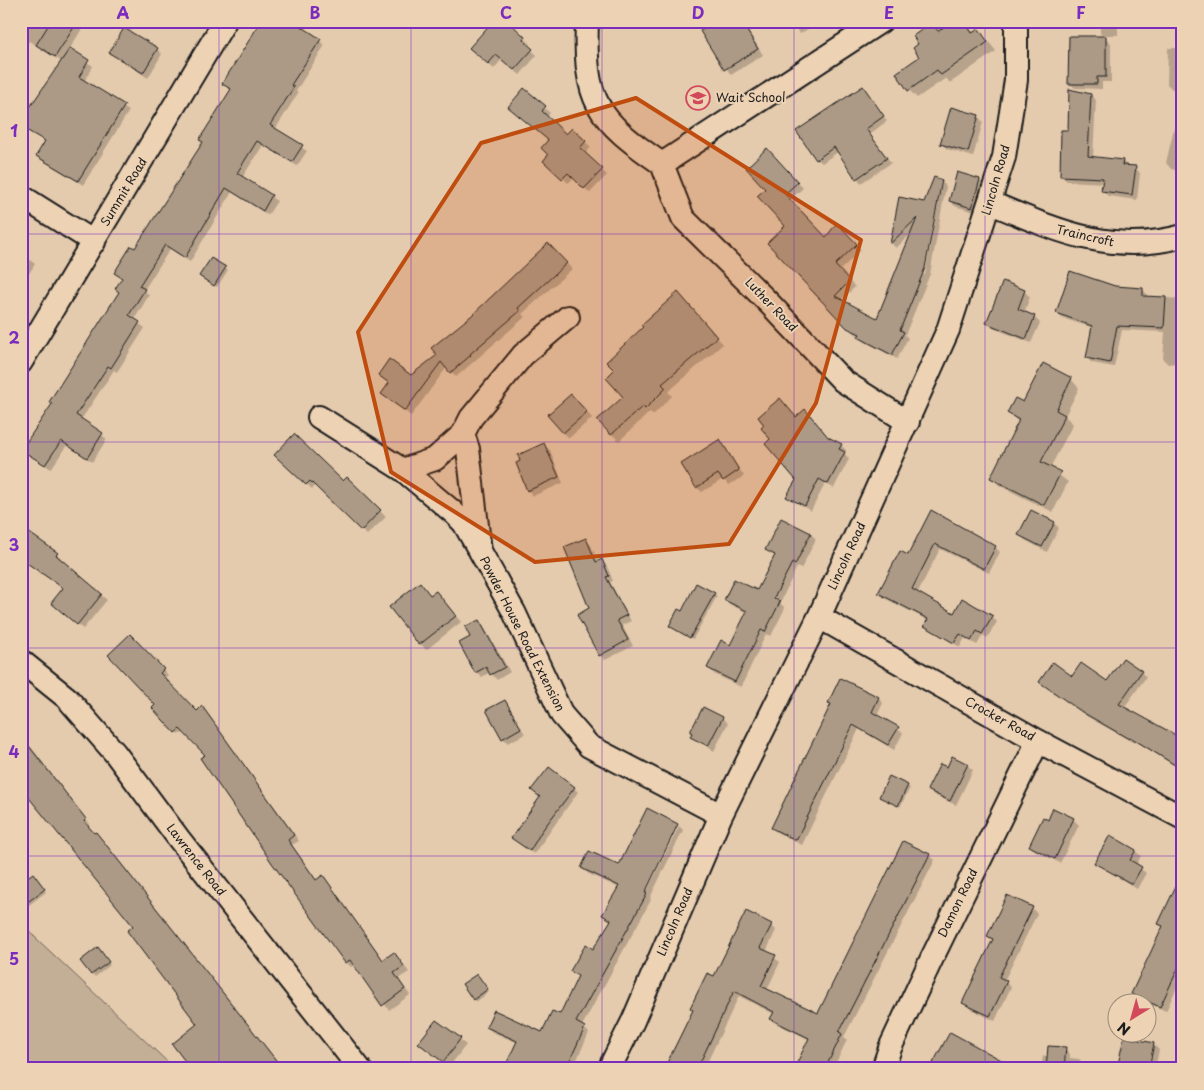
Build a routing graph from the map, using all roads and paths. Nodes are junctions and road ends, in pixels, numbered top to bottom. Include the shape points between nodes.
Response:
1 (225, 21) edge
2 (587, 21) edge
3 (881, 21) edge
4 (1016, 21) edge
5 (662, 164) junction
6 (21, 196) edge
7 (991, 203) junction
8 (1183, 236) edge
9 (94, 242) junction
10 (568, 317) dead end
11 (21, 362) edge
12 (319, 418) dead end
13 (908, 422) junction
14 (463, 434) junction
15 (403, 470) junction
16 (480, 551) junction
17 (819, 617) junction
18 (21, 661) edge
19 (1038, 741) junction
20 (721, 815) junction
21 (1183, 818) edge
22 (360, 1069) edge
23 (609, 1069) edge
24 (883, 1069) edge

1 - 9 street, Summit Road
2 - 5 street via 586,66 593,98 625,136
3 - 5 street
4 - 7 street, Lincoln Road via 1016,80 1011,117
5 - 13 street, Luther Road via 683,218 843,381
6 - 9 street
7 - 8 street, Traincroft via 1059,231 1098,241 1132,244
7 - 13 street, Lincoln Road via 948,330
9 - 11 street, Summit Road
10 - 14 street via 523,355 471,418
12 - 15 street
13 - 17 street, Lincoln Road
14 - 15 street via 435,459
14 - 16 street, Powder House Road Extension via 468,449
15 - 16 street via 464,523
16 - 20 street, Powder House Road Extension via 514,612 562,715 589,746
17 - 19 street, Crocker Road
17 - 20 street, Lincoln Road
18 - 22 street, Lawrence Road via 67,698 115,753
19 - 21 street, Crocker Road
19 - 24 street, Damon Road via 936,949
20 - 23 street, Lincoln Road via 633,1021

